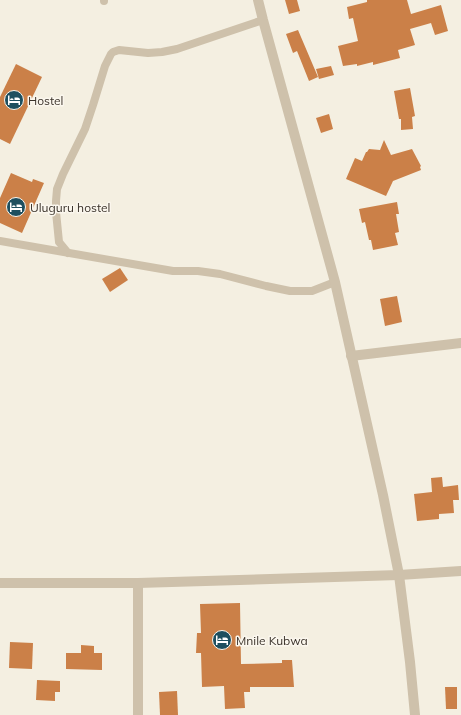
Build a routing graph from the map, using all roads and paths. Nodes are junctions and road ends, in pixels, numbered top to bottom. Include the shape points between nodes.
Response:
1 (258, 0) edge
2 (263, 20) junction
3 (0, 241) edge
4 (68, 253) junction
5 (335, 282) junction
6 (461, 343) edge
7 (351, 356) junction
8 (461, 571) edge
9 (400, 575) junction
10 (0, 583) edge
11 (138, 583) junction
12 (138, 715) edge
13 (414, 715) edge

1 - 2 street
2 - 4 lane via 177,49 148,53 119,50 111,54 85,129 57,189 59,242
2 - 5 street
3 - 4 lane
4 - 5 lane via 173,271 220,274 290,291 312,291
5 - 7 street
6 - 7 street
7 - 9 street
8 - 9 street
9 - 11 street
9 - 13 street
10 - 11 street
11 - 12 street

